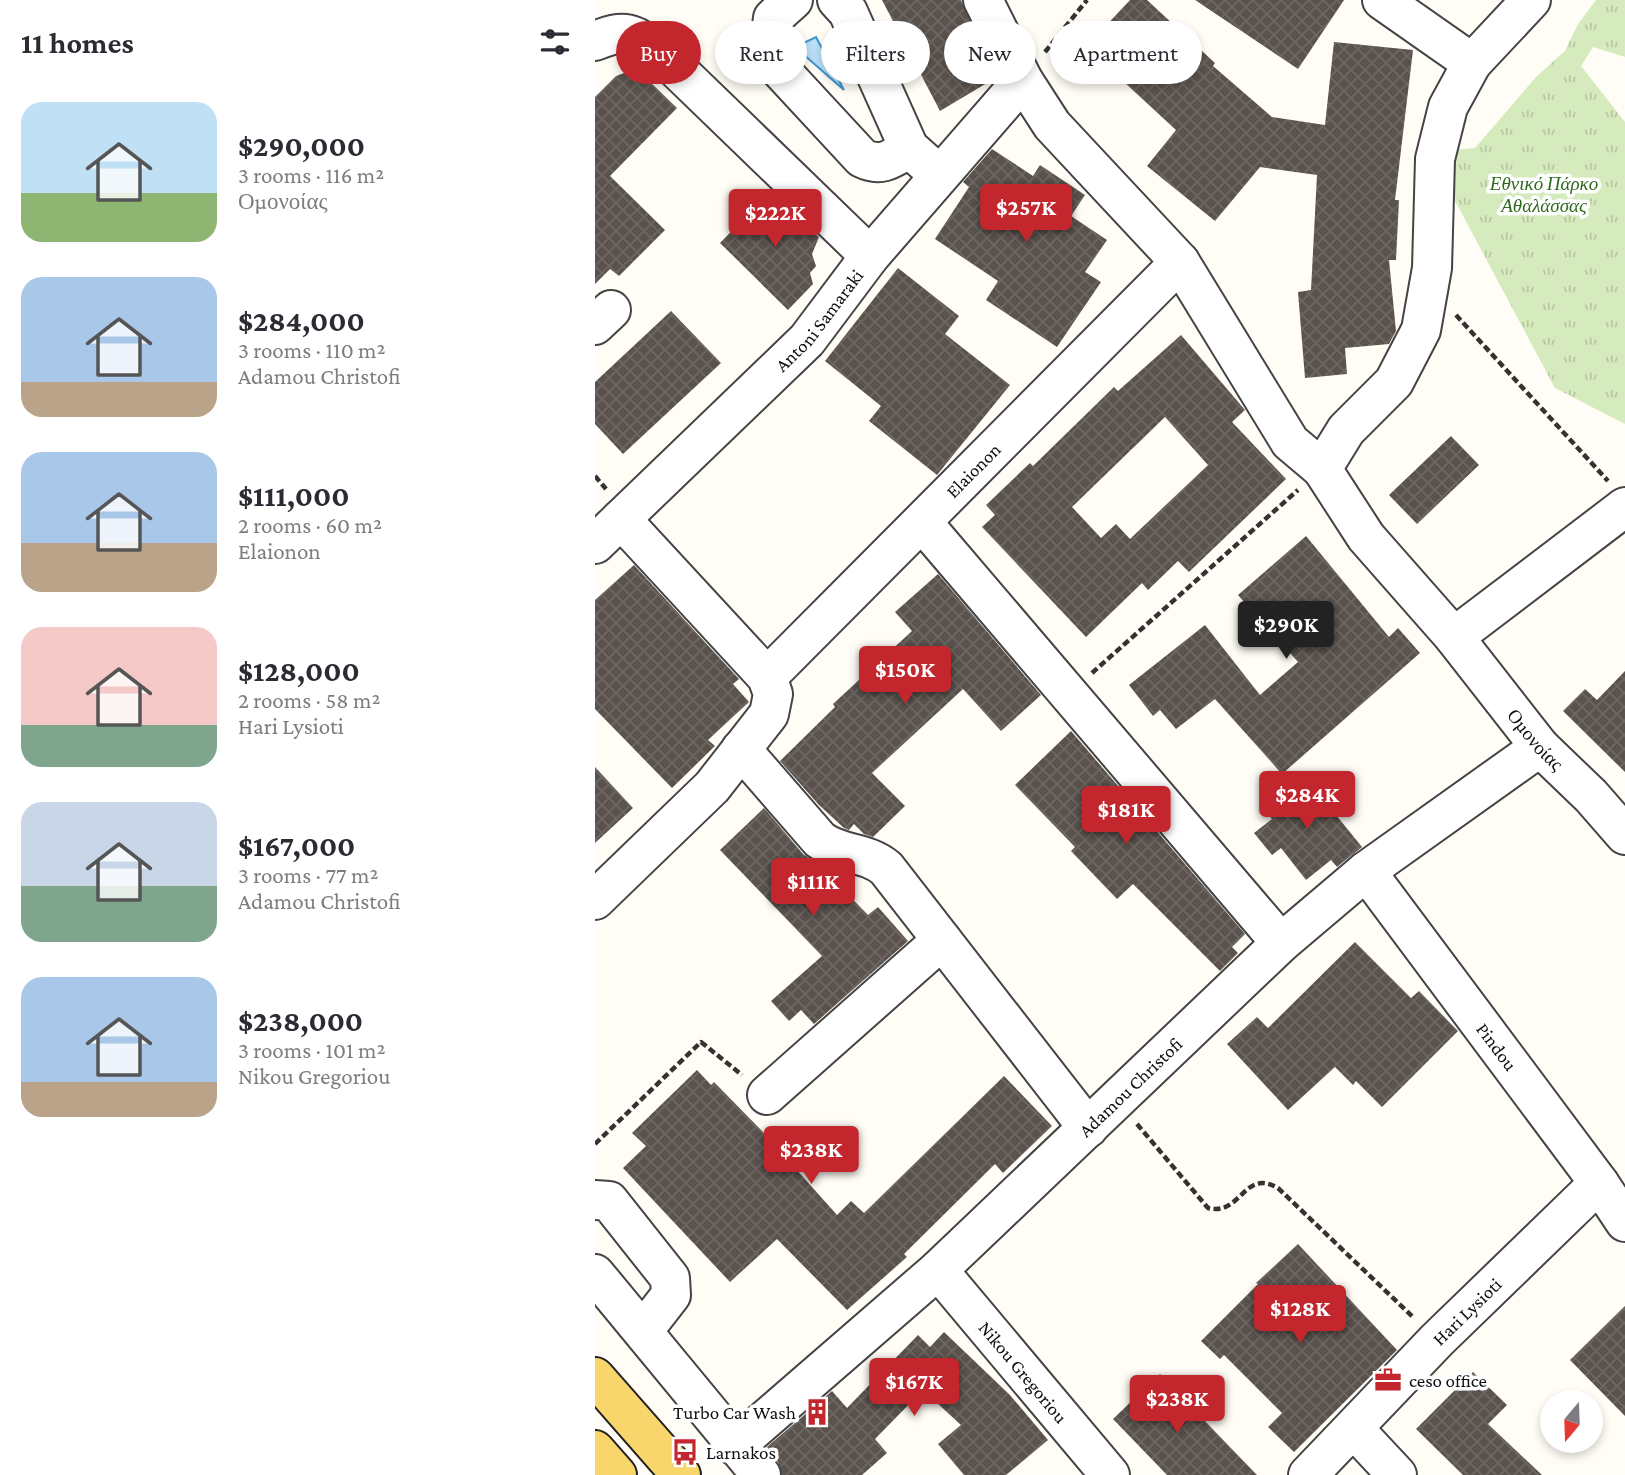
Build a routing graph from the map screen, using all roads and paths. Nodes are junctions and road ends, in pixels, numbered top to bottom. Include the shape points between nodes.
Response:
1 (793, 0) edge
2 (837, 0) edge
3 (983, 0) edge
4 (1087, 0) edge
5 (1383, 0) edge
6 (1531, 0) edge
7 (994, 21) edge
8 (595, 41) edge
9 (1472, 63) junction
10 (1036, 64) edge
11 (1020, 84) edge
12 (1026, 84) edge
13 (909, 148) junction
14 (939, 176) junction
15 (870, 256) junction
16 (1180, 262) junction
17 (1429, 286) junction
18 (1322, 469) junction
19 (1620, 498) edge
20 (922, 522) junction
21 (608, 532) edge
22 (1454, 637) junction
23 (767, 677) junction
24 (1069, 694) junction
25 (1540, 747) junction
26 (741, 749) junction
27 (1625, 835) edge
28 (1366, 871) junction
29 (595, 901) edge
30 (942, 940) junction
31 (1281, 943) junction
32 (767, 1095) joint
33 (1116, 1096) junction
34 (1088, 1128) junction
35 (595, 1144) edge
36 (1599, 1183) junction
37 (595, 1200) edge
38 (1625, 1222) edge
39 (937, 1270) junction
40 (595, 1274) edge
41 (643, 1331) junction
42 (1437, 1340) junction
43 (595, 1377) edge
44 (1355, 1430) junction
45 (735, 1446) junction
46 (595, 1450) edge
47 (617, 1475) edge
48 (681, 1475) edge
49 (761, 1475) edge
50 (1110, 1475) edge
51 (1308, 1475) edge
52 (1397, 1475) edge

1 - 13 street via 773,18 773,62 863,158 877,164
2 - 13 street via 848,12
3 - 7 street, Ομονοίας
4 - 10 path
5 - 9 street
6 - 9 street
8 - 15 street via 617,32 634,35 659,52
9 - 17 street via 1448,107 1435,159
11 - 14 street, Antoni Samaraki
12 - 16 street, Ομονοίας via 1052,125
13 - 14 street
14 - 15 street, Antoni Samaraki
15 - 21 street, Antoni Samaraki via 807,340
16 - 18 street, Ομονοίας via 1290,442
16 - 20 street, Elaionon
17 - 18 street via 1421,330 1394,382 1346,430
17 - 19 path
18 - 22 street, Ομονοίας via 1366,537
18 - 24 path
19 - 22 street
20 - 23 street, Elaionon
20 - 24 street
21 - 23 street
22 - 25 street, Ομονοίας
23 - 26 street via 773,694 769,714
24 - 31 street
25 - 27 street, Ομονοίας
25 - 28 street, Adamou Christofi
26 - 29 street via 712,788
26 - 30 street via 820,841 831,849 872,857 886,868
28 - 31 street, Adamou Christofi
28 - 36 street, Pindou
30 - 32 street
30 - 34 street
31 - 33 street, Adamou Christofi
32 - 35 path via 701,1042
33 - 34 street, Adamou Christofi
33 - 42 path via 1208,1208 1219,1210 1255,1182 1278,1188
34 - 39 street, Adamou Christofi
36 - 38 street, Pindou
36 - 42 street, Hari Lysioti
37 - 41 street via 609,1202 670,1278 671,1295
39 - 45 street, Adamou Christofi
39 - 50 street, Nikou Gregoriou
40 - 41 street
41 - 45 street
42 - 44 street, Hari Lysioti
43 - 48 main road
44 - 51 street, Hari Lysioti
44 - 52 street
45 - 49 street
46 - 47 main road

